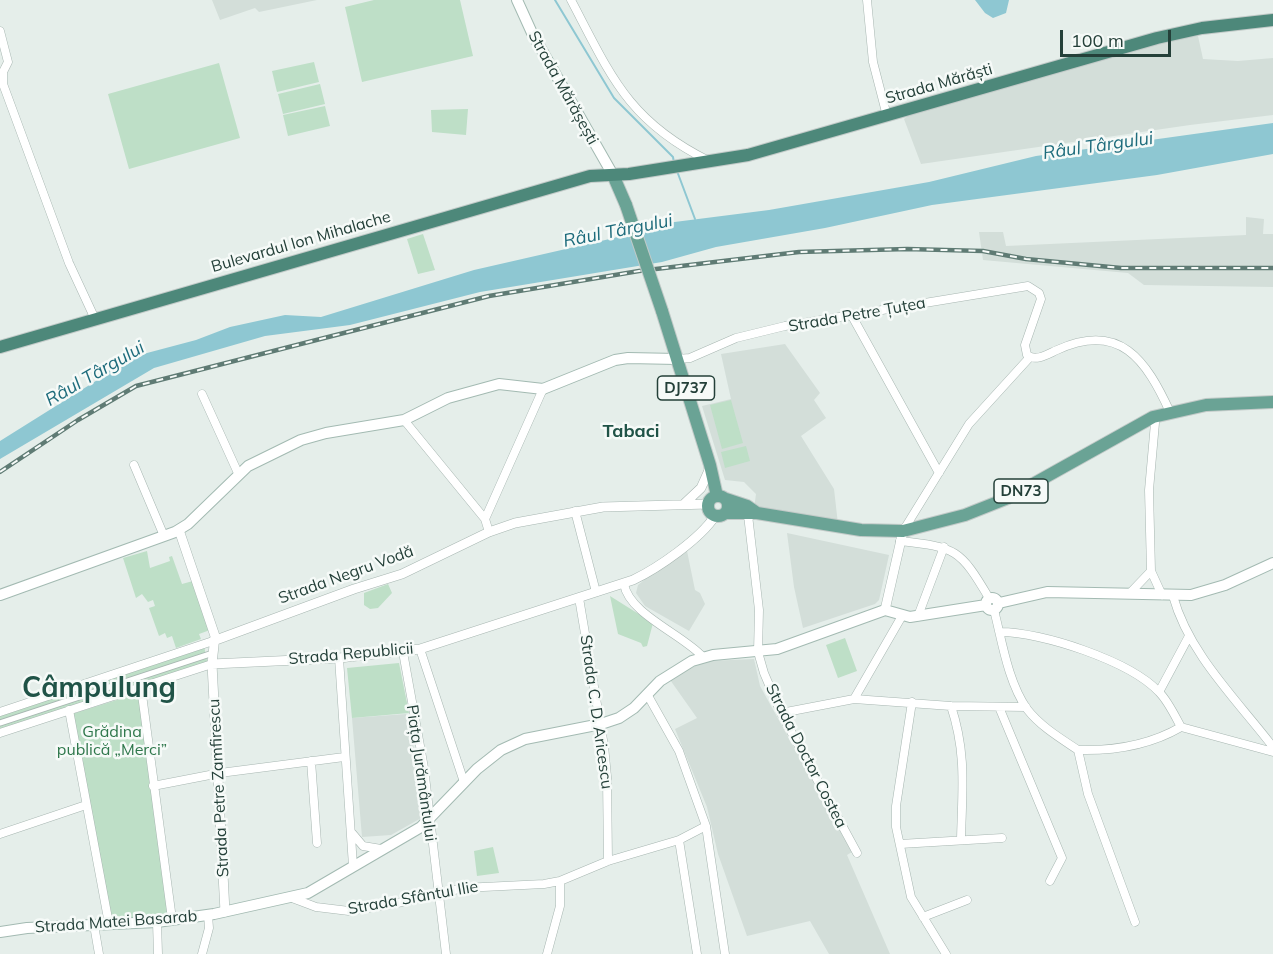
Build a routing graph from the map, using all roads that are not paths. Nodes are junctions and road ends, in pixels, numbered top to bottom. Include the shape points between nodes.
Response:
1 (517, 0) edge
2 (572, 0) edge
3 (867, 0) edge
4 (1273, 20) edge
5 (0, 31) edge
6 (887, 116) junction
7 (711, 162) junction
8 (613, 175) junction
9 (852, 316) junction
10 (95, 319) junction
11 (0, 347) edge
12 (1028, 356) junction
13 (677, 359) junction
14 (543, 389) junction
15 (202, 394) dead end
16 (1273, 402) edge
17 (1170, 412) junction
18 (1153, 417) junction
19 (404, 420) junction
20 (134, 465) dead end
21 (711, 465) junction
22 (238, 473) junction
23 (939, 473) junction
24 (717, 500) junction
25 (684, 504) junction
26 (575, 511) junction
27 (721, 514) junction
28 (752, 514) junction
29 (485, 519) junction
30 (179, 530) junction
31 (489, 532) junction
32 (164, 536) junction
33 (902, 536) junction
34 (944, 547) junction
35 (1273, 563) edge
36 (1151, 571) junction
37 (624, 584) junction
38 (596, 592) junction
39 (1130, 594) junction
40 (0, 595) edge
41 (1167, 596) junction
42 (579, 598) junction
43 (992, 604) junction
44 (885, 610) junction
45 (902, 616) junction
46 (918, 616) junction
47 (1000, 633) junction
48 (1189, 636) junction
49 (216, 640) junction
50 (420, 649) junction
51 (403, 651) junction
52 (214, 652) junction
53 (758, 652) junction
54 (703, 657) junction
55 (339, 658) junction
56 (212, 664) junction
57 (141, 687) junction
58 (1159, 692) junction
59 (646, 694) junction
60 (854, 699) junction
61 (912, 702) junction
62 (951, 706) junction
63 (999, 707) junction
64 (1026, 707) junction
65 (69, 710) junction
66 (0, 712) edge
67 (781, 713) junction
68 (0, 723) edge
69 (601, 724) junction
70 (1181, 727) junction
71 (0, 733) edge
72 (1273, 747) edge
73 (1078, 750) junction
74 (1273, 752) edge
75 (344, 757) junction
76 (312, 761) junction
77 (220, 773) junction
78 (464, 782) junction
79 (153, 786) junction
80 (86, 805) junction
81 (428, 819) junction
82 (706, 826) junction
83 (350, 829) junction
84 (0, 834) edge
85 (1002, 838) dead end
86 (679, 840) junction
87 (961, 840) junction
88 (317, 843) dead end
89 (900, 844) junction
90 (382, 849) junction
91 (857, 853) dead end
92 (608, 861) junction
93 (353, 866) junction
94 (560, 881) junction
95 (1050, 881) dead end
96 (438, 895) junction
97 (292, 898) junction
98 (967, 900) dead end
99 (225, 912) junction
100 (208, 915) junction
101 (923, 917) junction
102 (172, 920) junction
103 (156, 922) junction
104 (1135, 922) dead end
105 (109, 924) junction
106 (94, 925) junction
107 (0, 932) edge
108 (99, 954) edge
109 (158, 954) edge
110 (202, 954) edge
111 (446, 954) edge
112 (547, 954) edge
113 (697, 954) edge
114 (725, 954) edge
115 (946, 954) edge

1 - 8 main road, Strada Mărășești / DJ737
2 - 7 street via 618,87 640,115
3 - 6 street via 873,62
4 - 6 highway, Strada Mărăști via 1157,38
5 - 10 street via 8,62 3,84 69,264
6 - 7 highway, Strada Mărăști via 763,152
7 - 8 highway, Strada Mărăști
8 - 10 highway, Bulevardul Ion Mihalache via 590,176 521,195
8 - 13 main road, DJ737, bridge
9 - 12 street, Strada Petre Țuțea via 1028,286 1039,293 1041,305 1025,345
9 - 13 street, Strada Petre Țuțea via 735,338 690,358
9 - 23 street
10 - 11 highway, Bulevardul Ion Mihalache
12 - 17 street via 1045,356 1084,341 1128,349 1144,366
12 - 23 street via 969,424
13 - 14 main road via 615,360
13 - 21 main road, DJ737
14 - 19 main road via 499,384 448,398
14 - 29 street
15 - 22 street
16 - 17 main road, Strada Negru Vodă / DN73 via 1206,405
17 - 18 main road, Strada Negru Vodă / DN73
18 - 33 main road, Strada Negru Vodă / DN73 via 1008,498
18 - 36 street via 1149,490
19 - 22 main road via 316,435 258,459
19 - 29 street
20 - 32 street
21 - 24 main road
21 - 25 street via 701,488
22 - 30 main road
23 - 33 street
24 - 25 street, Strada Negru Vodă / DN73
24 - 27 main road via 729,504
24 - 27 main road via 709,510
24 - 28 main road, Strada Negru Vodă / DN73 via 747,506
25 - 26 street, Strada Negru Vodă / DN73
26 - 31 street, Strada Negru Vodă / DN73
26 - 38 street
27 - 28 main road, Strada Negru Vodă / DN73
27 - 37 street, Strada Republicii via 653,569
28 - 33 main road, Strada Negru Vodă / DN73
28 - 53 street, Strada Doctor Costea
29 - 31 street
30 - 32 main road
30 - 49 street
31 - 49 street, Strada Negru Vodă / DN73 via 402,574
32 - 40 main road
33 - 34 street
33 - 44 street
34 - 43 street via 962,556
34 - 46 street
35 - 41 main road via 1216,588
36 - 39 street
36 - 41 street
37 - 38 street, Strada Republicii
37 - 54 street via 634,605
38 - 42 street, Strada Republicii
39 - 41 main road
39 - 43 main road via 1047,592
41 - 48 street
42 - 50 street, Strada Republicii
42 - 69 street, Strada C. D. Aricescu
43 - 46 main road
43 - 47 street
44 - 45 main road
44 - 53 main road, Strada Matei Basarab via 791,645
45 - 46 main road
45 - 60 street
47 - 58 street via 1017,632 1080,649 1115,663
47 - 64 street
48 - 58 street
48 - 72 street
49 - 52 street, Strada Petre Zamfirescu
49 - 66 street, Strada Negru Vodă / DN73
50 - 51 street, Strada Republicii
50 - 78 street
51 - 55 street, Strada Republicii
51 - 81 street, Piața Jurământului via 424,768
52 - 56 street, Strada Petre Zamfirescu
52 - 68 street
53 - 54 main road, Strada Matei Basarab
53 - 67 street, Strada Doctor Costea
54 - 59 main road, Strada Matei Basarab via 672,672
55 - 56 street, Strada Republicii
55 - 75 street
56 - 57 street, Strada Republicii
56 - 77 street, Strada Petre Zamfirescu
57 - 65 street, Strada Republicii
57 - 79 street
58 - 70 street
59 - 69 main road, Strada Matei Basarab via 626,714
59 - 82 street via 680,752
60 - 61 street
60 - 67 street
61 - 62 street
61 - 89 street via 896,807
62 - 63 street
62 - 87 street via 961,736 963,761
63 - 64 street
63 - 95 street via 1062,858
64 - 73 street via 1043,725
65 - 71 street, Strada Republicii
65 - 80 street
67 - 91 street, Strada Doctor Costea
69 - 78 main road, Strada Matei Basarab via 513,744 486,761
69 - 92 street, Strada C. D. Aricescu via 607,777
70 - 73 street via 1150,742
70 - 74 street
73 - 104 street via 1091,804
75 - 76 street
75 - 83 street
76 - 77 street
76 - 88 street
77 - 79 street
77 - 99 street, Strada Petre Zamfirescu
78 - 81 main road, Strada Matei Basarab
79 - 102 street
80 - 84 street
80 - 105 street
81 - 90 main road, Strada Matei Basarab
81 - 96 street, Piața Jurământului
82 - 86 street, Strada Sfântul Ilie
82 - 114 street
83 - 90 street via 363,846
83 - 93 street
85 - 87 street
86 - 92 street, Strada Sfântul Ilie
86 - 113 street
87 - 89 street
89 - 101 street via 911,897
90 - 93 main road, Strada Matei Basarab
92 - 94 street, Strada Sfântul Ilie
93 - 97 main road, Strada Matei Basarab via 316,889
94 - 96 street, Strada Sfântul Ilie via 474,887
94 - 112 street via 560,906
96 - 97 street, Strada Sfântul Ilie via 349,911 316,907
96 - 111 street, Piața Jurământului
97 - 99 main road, Strada Matei Basarab
98 - 101 street
99 - 100 main road, Strada Matei Basarab
100 - 102 main road, Strada Matei Basarab
100 - 110 street via 208,936
101 - 115 street
102 - 103 main road, Strada Matei Basarab
103 - 105 main road, Strada Matei Basarab
103 - 109 street
105 - 106 main road, Strada Matei Basarab
106 - 107 main road, Strada Matei Basarab
106 - 108 street

